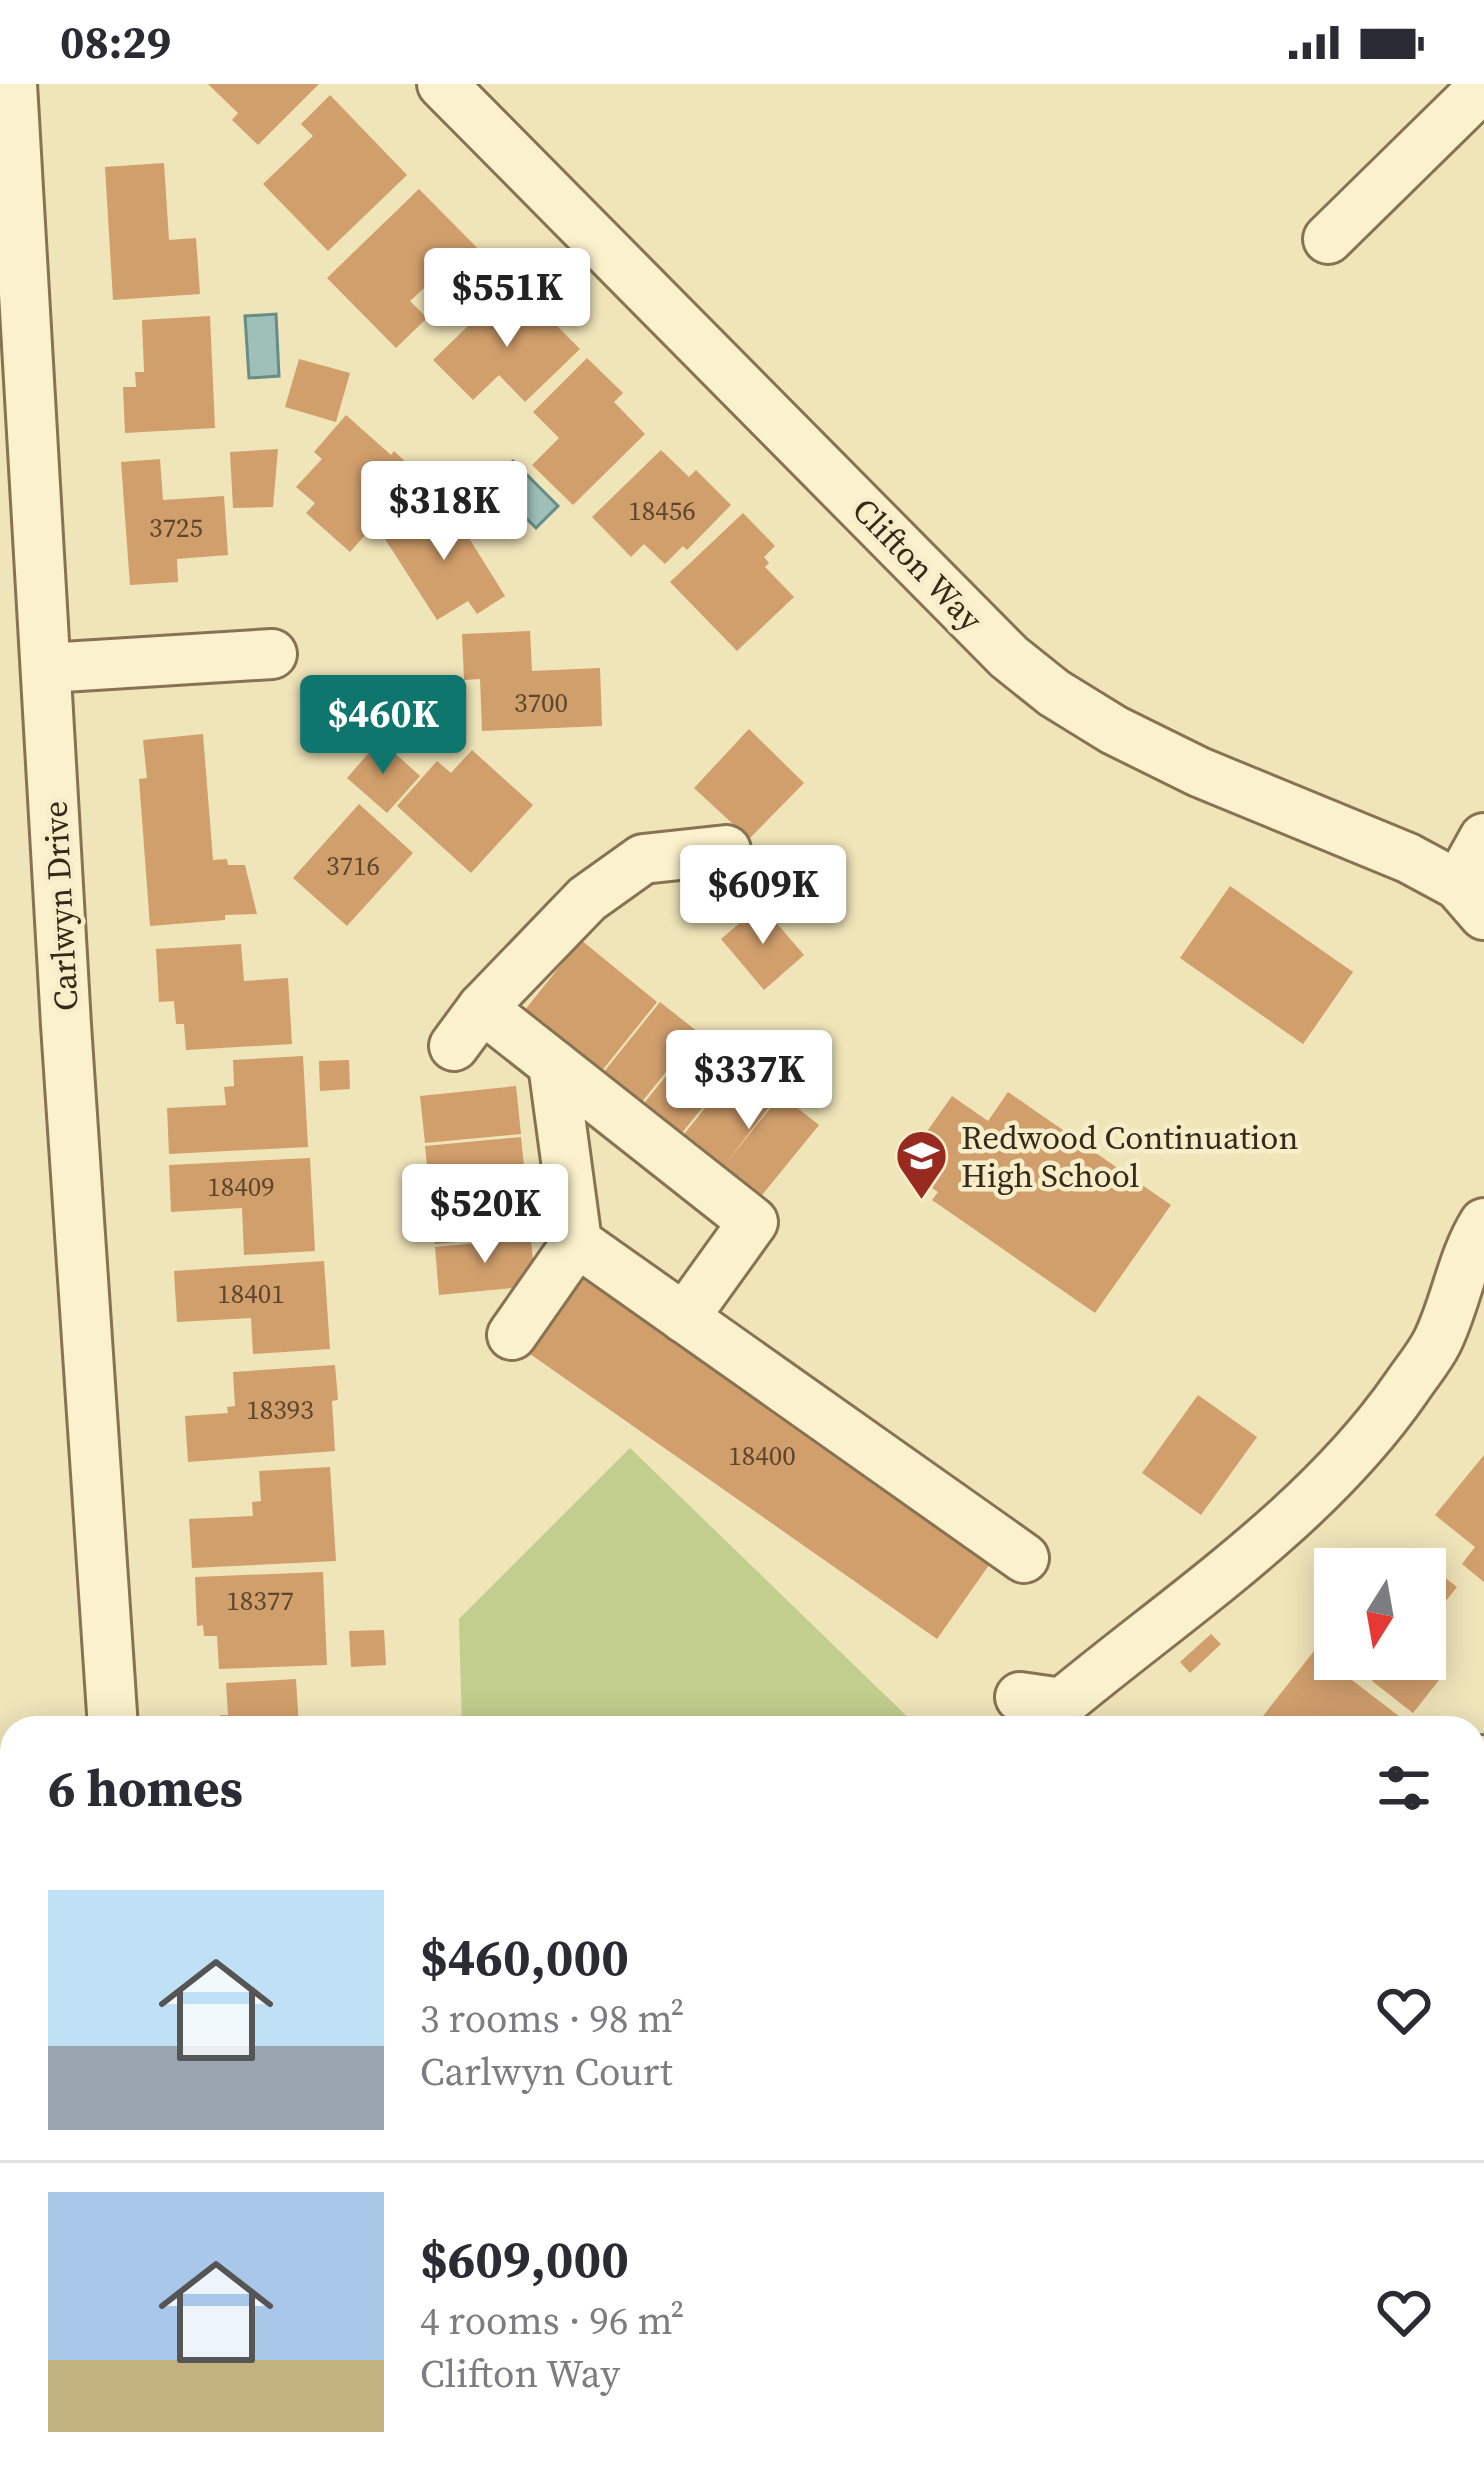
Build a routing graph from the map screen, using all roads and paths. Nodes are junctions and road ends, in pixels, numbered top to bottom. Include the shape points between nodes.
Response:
1 (12, 84) edge
2 (442, 84) edge
3 (1484, 86) edge
4 (1328, 239) dead end
5 (272, 653) dead end
6 (46, 668) junction
7 (1484, 838) edge
8 (726, 850) dead end
9 (1471, 900) edge
10 (553, 1064) junction
11 (1484, 1222) edge
12 (577, 1242) junction
13 (684, 1318) junction
14 (512, 1335) dead end
15 (1024, 1558) dead end
16 (1020, 1697) dead end
17 (112, 1716) edge

1 - 6 street, Carlwyn Drive
2 - 9 street, Clifton Way via 1009,657 1054,693 1199,772 1408,858
3 - 4 street
5 - 6 street
6 - 17 street, Carlwyn Drive
7 - 9 street
8 - 10 street via 643,859 587,899 468,1027
10 - 12 street
10 - 13 street via 753,1222
11 - 16 street via 1437,1342 1351,1458 1062,1703
12 - 13 street
12 - 14 street
13 - 15 street

